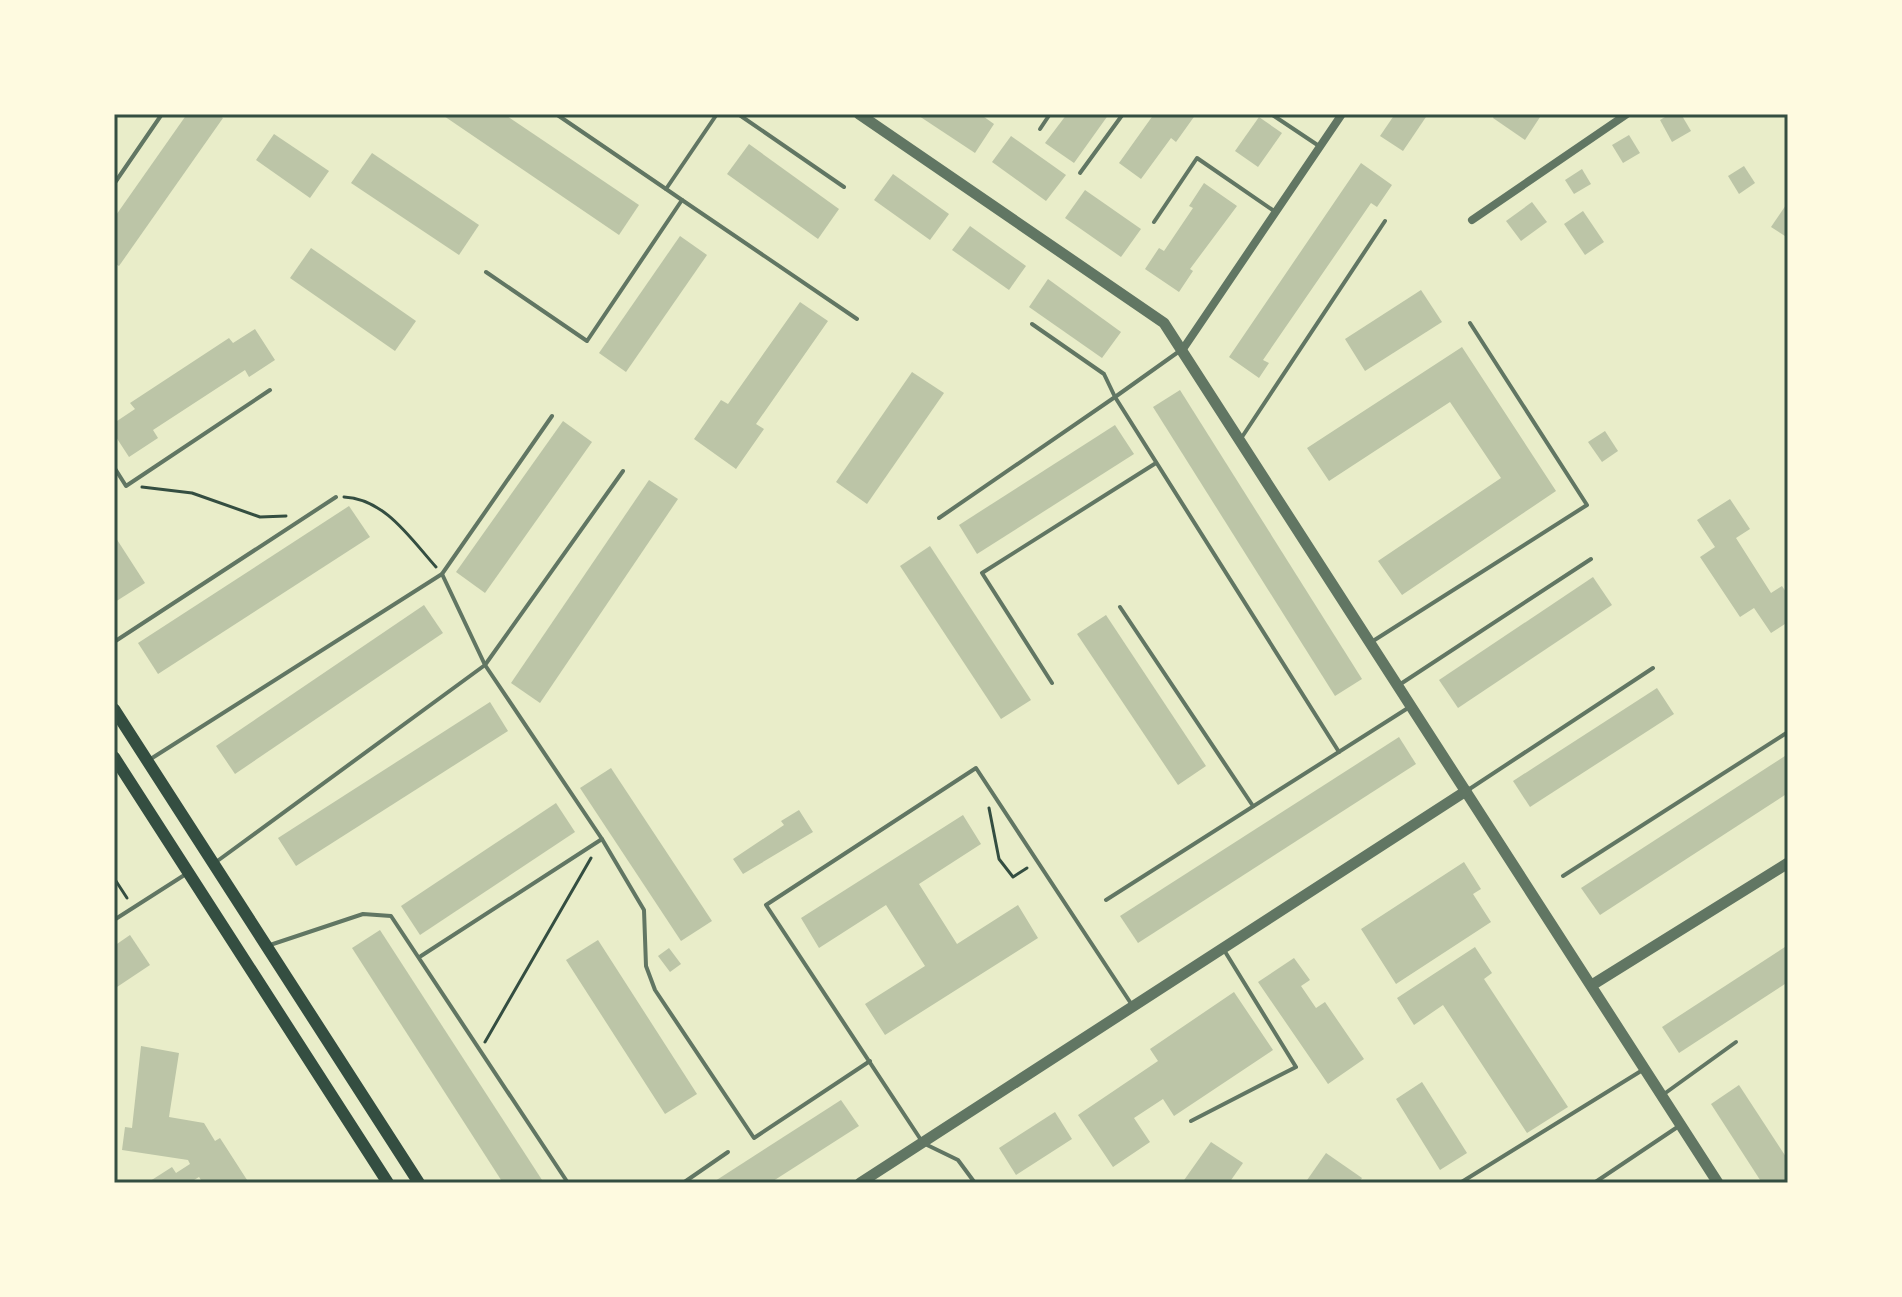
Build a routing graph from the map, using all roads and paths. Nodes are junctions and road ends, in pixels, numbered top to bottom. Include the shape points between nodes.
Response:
1 (162, 114) edge
2 (556, 114) edge
3 (717, 114) edge
4 (738, 114) edge
5 (859, 114) edge
6 (1050, 114) edge
7 (1123, 114) edge
8 (1271, 114) edge
9 (1342, 114) edge
10 (1627, 114) edge
11 (1040, 129) dead end
12 (1319, 147) junction
13 (1080, 173) dead end
14 (114, 184) edge
15 (844, 187) dead end
16 (666, 189) junction
17 (682, 200) junction
18 (1274, 211) junction
19 (1472, 220) dead end
20 (1385, 221) dead end
21 (1154, 222) dead end
22 (486, 272) dead end
23 (857, 319) dead end
24 (1470, 323) dead end
25 (1032, 324) dead end
26 (1183, 349) junction
27 (270, 390) dead end
28 (1115, 397) junction
29 (552, 416) dead end
30 (1241, 439) junction
31 (1156, 463) junction
32 (114, 467) edge
33 (623, 471) dead end
34 (126, 486) junction
35 (336, 497) joint
36 (308, 515) junction
37 (939, 518) dead end
38 (1591, 559) dead end
39 (442, 574) junction
40 (1120, 607) dead end
41 (114, 642) edge
42 (1370, 643) junction
43 (485, 665) junction
44 (1653, 668) dead end
45 (1052, 683) dead end
46 (1398, 686) junction
47 (1411, 706) junction
48 (114, 709) edge
49 (1788, 732) edge
50 (1339, 752) junction
51 (114, 757) edge
52 (147, 761) junction
53 (120, 778) edge
54 (1466, 791) junction
55 (985, 795) dead end
56 (1253, 806) junction
57 (602, 839) junction
58 (1037, 861) junction
59 (215, 863) junction
60 (1788, 863) edge
61 (188, 872) junction
62 (1563, 876) dead end
63 (114, 878) edge
64 (1106, 900) dead end
65 (133, 908) junction
66 (114, 920) edge
67 (268, 946) junction
68 (1223, 948) junction
69 (421, 956) junction
70 (1592, 985) junction
71 (1133, 1007) junction
72 (1736, 1042) dead end
73 (481, 1049) junction
74 (870, 1061) junction
75 (1645, 1069) junction
76 (1662, 1095) junction
77 (1191, 1121) dead end
78 (1681, 1125) junction
79 (923, 1143) junction
80 (728, 1152) dead end
81 (388, 1183) edge
82 (419, 1183) edge
83 (568, 1183) edge
84 (683, 1183) edge
85 (860, 1183) edge
86 (975, 1183) edge
87 (1460, 1183) edge
88 (1594, 1183) edge
89 (1718, 1183) edge

1 - 14 lane
2 - 16 lane
3 - 16 lane
4 - 15 lane
5 - 26 street via 1141,305 1164,323
6 - 11 lane
7 - 13 lane
8 - 12 lane
9 - 12 street
10 - 19 street
12 - 18 street
16 - 17 lane
17 - 22 lane via 587,341
17 - 23 lane
18 - 21 lane via 1197,158
18 - 26 street
20 - 30 lane
24 - 42 lane via 1587,505
25 - 28 lane via 1104,374
26 - 28 lane
26 - 30 street
27 - 34 lane
28 - 31 lane
28 - 37 lane
29 - 39 lane
30 - 42 street
31 - 45 lane via 982,573
31 - 50 lane
32 - 34 lane
33 - 43 lane
34 - 36 path via 192,493 260,517
35 - 36 lane
35 - 39 path via 365,498 392,518
36 - 41 lane
38 - 46 lane
39 - 43 lane
39 - 52 lane
40 - 56 lane
42 - 46 street
43 - 57 lane
43 - 59 lane
44 - 54 lane
46 - 47 street
47 - 50 lane
47 - 54 street
48 - 52 main road
49 - 62 lane
50 - 56 lane
51 - 53 main road
52 - 59 main road
53 - 61 main road
54 - 68 street
54 - 70 street
55 - 58 path via 999,859 1013,877
56 - 64 lane
57 - 69 lane
57 - 73 path
57 - 74 lane via 644,910 646,966 655,990 754,1138
58 - 71 lane
58 - 74 lane via 976,768 766,905
59 - 67 main road
60 - 70 street
61 - 65 lane
61 - 81 main road
63 - 65 path
65 - 66 lane
67 - 69 lane via 363,914 391,916
67 - 82 main road
68 - 71 street
68 - 77 lane via 1296,1067
69 - 73 lane
70 - 75 street
71 - 79 street
72 - 76 lane
73 - 83 lane
74 - 79 lane
75 - 76 street
75 - 87 lane
76 - 78 street
78 - 88 lane
78 - 89 street
79 - 85 street
79 - 86 lane via 958,1160
80 - 84 lane

